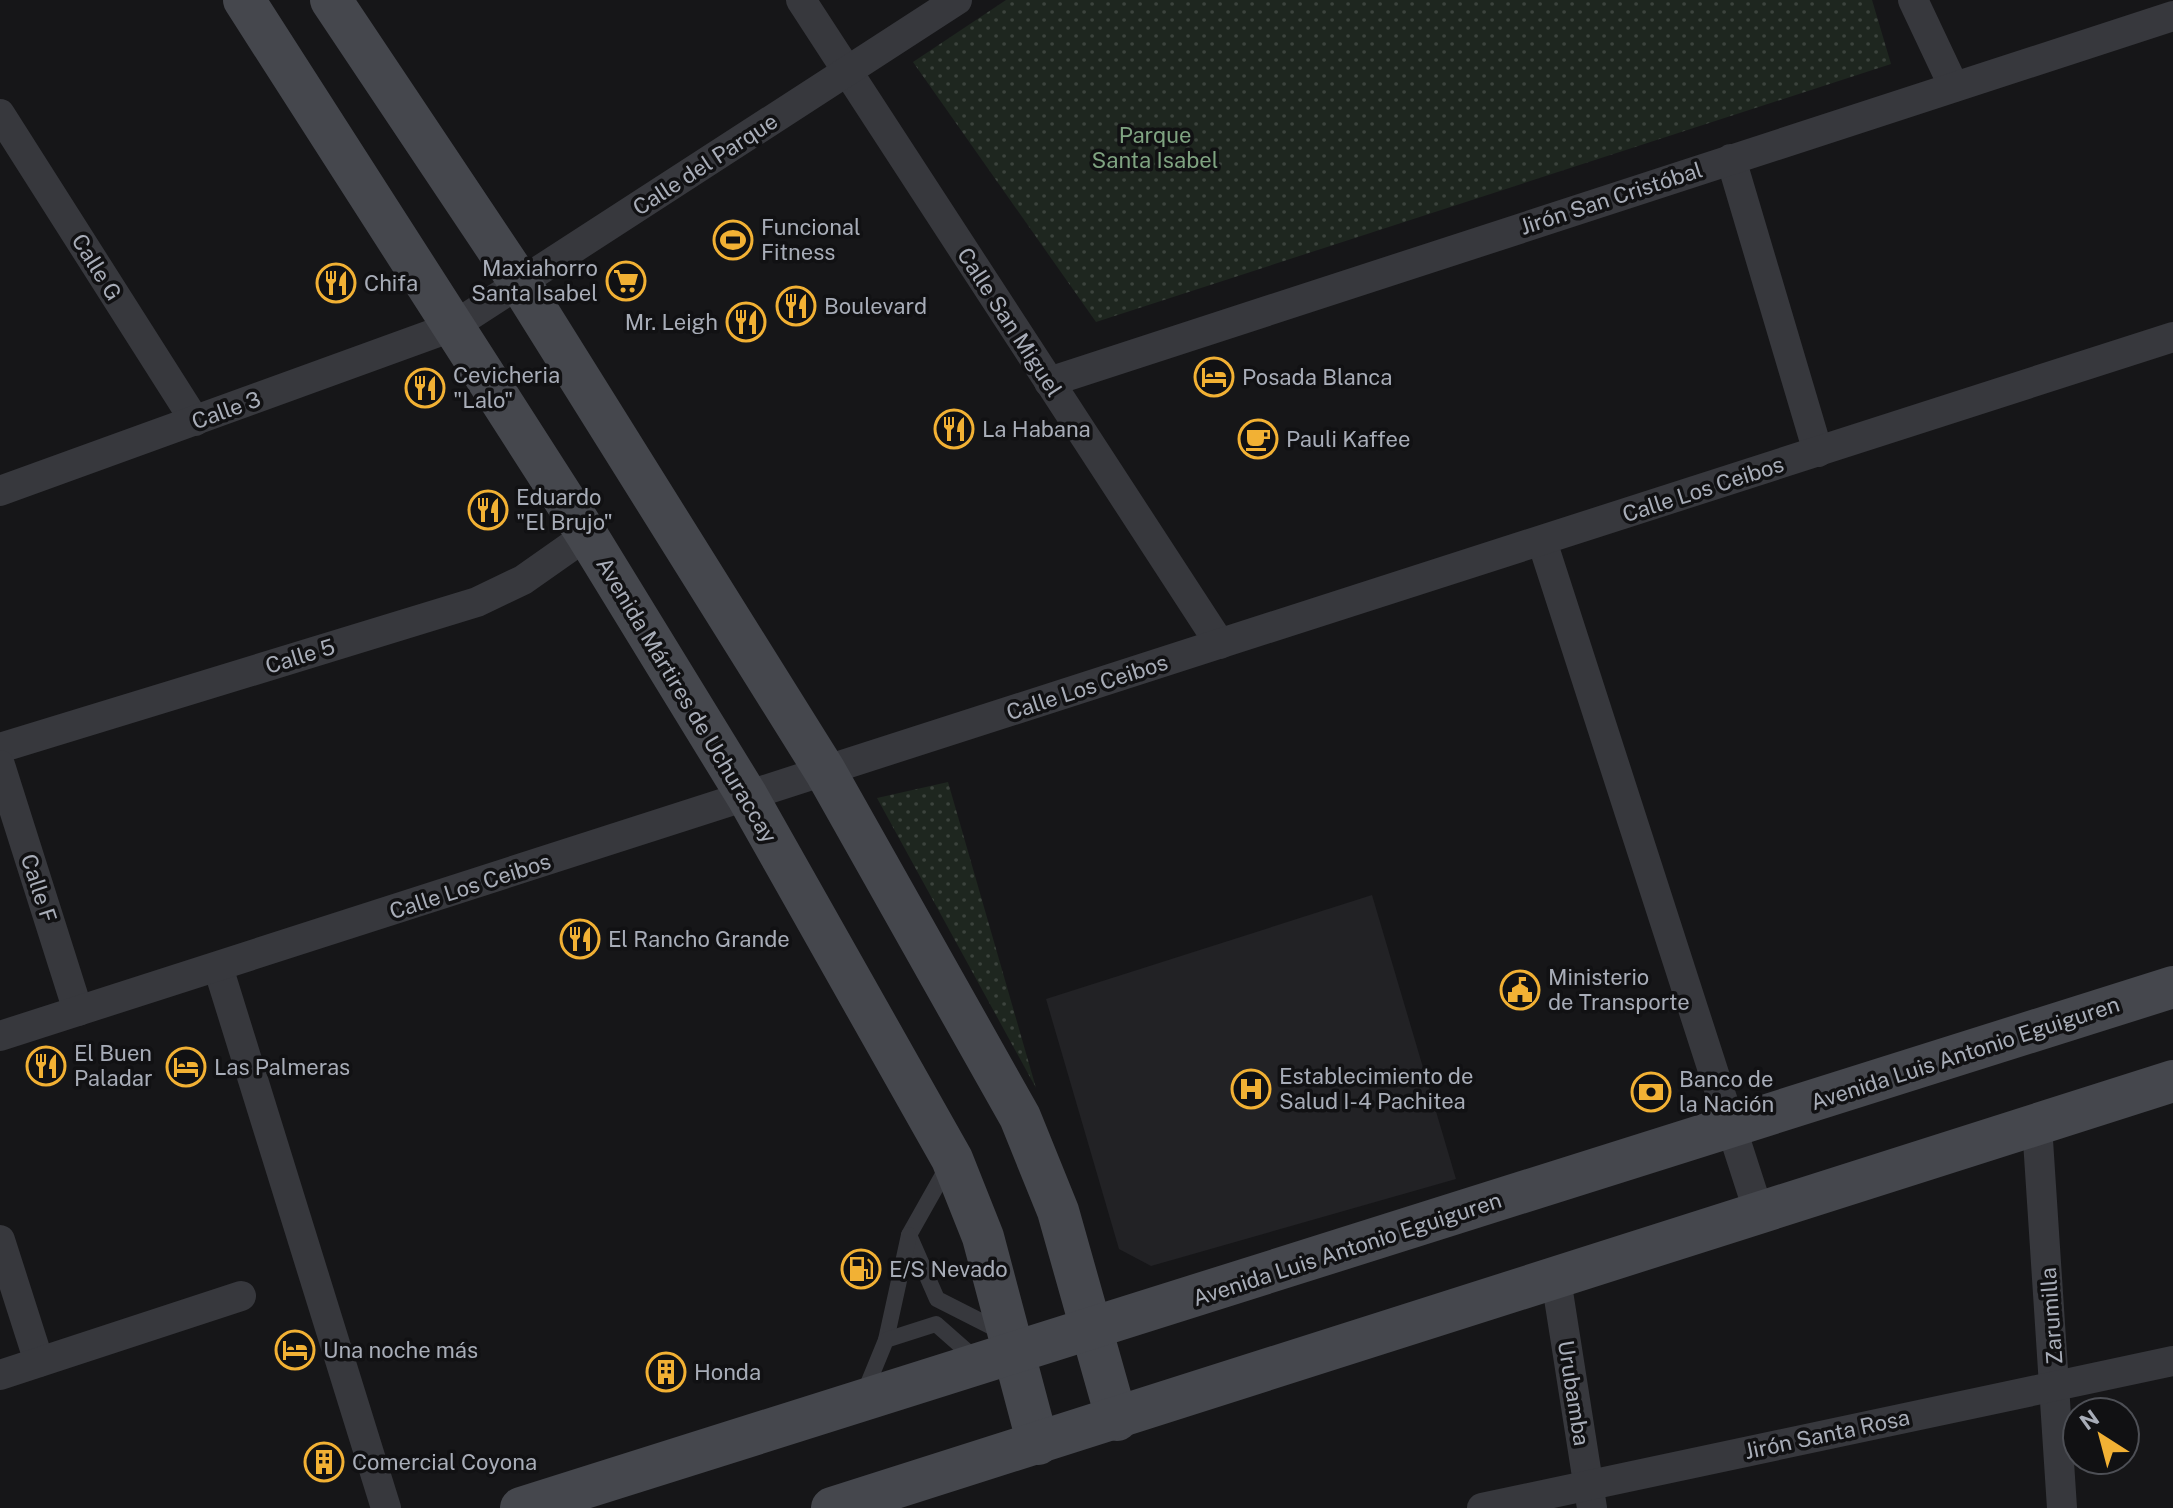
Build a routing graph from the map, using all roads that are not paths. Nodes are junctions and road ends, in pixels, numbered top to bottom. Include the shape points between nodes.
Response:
1 (244, 0) edge
2 (331, 0) edge
3 (801, 0) edge
4 (957, 0) edge
5 (1913, 0) edge
6 (2173, 16) edge
7 (848, 72) junction
8 (1954, 87) junction
9 (0, 114) edge
10 (1731, 159) junction
11 (520, 283) junction
12 (452, 327) junction
13 (2173, 337) edge
14 (1049, 382) junction
15 (195, 421) junction
16 (1818, 452) junction
17 (0, 491) edge
18 (587, 535) junction
19 (1542, 541) junction
20 (1220, 644) junction
21 (0, 748) edge
22 (0, 765) edge
23 (825, 771) junction
24 (747, 796) junction
25 (218, 967) junction
26 (2173, 987) edge
27 (78, 1011) junction
28 (0, 1036) edge
29 (2173, 1081) edge
30 (2037, 1125) junction
31 (1733, 1127) junction
32 (952, 1159) junction
33 (1759, 1213) junction
34 (909, 1235) junction
35 (0, 1240) edge
36 (1556, 1279) junction
37 (241, 1296) dead end
38 (937, 1299) junction
39 (936, 1324) junction
40 (1092, 1330) junction
41 (886, 1340) junction
42 (1003, 1352) junction
43 (2173, 1361) edge
44 (39, 1362) junction
45 (0, 1375) edge
46 (2056, 1386) junction
47 (860, 1403) junction
48 (1117, 1420) junction
49 (1038, 1444) junction
50 (1590, 1497) edge
51 (386, 1508) edge
52 (521, 1508) edge
53 (832, 1508) edge
54 (1482, 1508) edge
55 (2062, 1508) edge

1 - 12 street, Avenida Mártires de Uchuraccay
2 - 11 street
3 - 7 street, Calle San Miguel
4 - 7 street, Calle del Parque
5 - 8 street
6 - 8 street, Jirón San Cristóbal
7 - 11 street, Calle del Parque
7 - 14 street, Calle San Miguel
8 - 10 street, Jirón San Cristóbal
9 - 15 street, Calle G
10 - 14 street, Jirón San Cristóbal
10 - 16 street
11 - 12 street, Calle del Parque
11 - 23 street
12 - 15 street, Calle 3
12 - 18 street, Avenida Mártires de Uchuraccay
13 - 16 street, Calle Los Ceibos
14 - 20 street, Calle San Miguel
15 - 17 street, Calle 3
16 - 19 street, Calle Los Ceibos
18 - 21 street, Calle 5 via 523,580 477,602
18 - 24 street, Avenida Mártires de Uchuraccay
19 - 20 street, Calle Los Ceibos
19 - 31 street
20 - 23 street, Calle Los Ceibos
22 - 27 street, Calle F
23 - 24 street, Calle Los Ceibos
23 - 40 street via 1020,1117 1058,1211
24 - 25 street, Calle Los Ceibos
24 - 32 street, Avenida Mártires de Uchuraccay
25 - 27 street, Calle Los Ceibos
25 - 51 street
26 - 31 street, Avenida Luis Antonio Eguiguren
27 - 28 street, Calle Los Ceibos
29 - 30 street
30 - 33 street
30 - 46 street, Zarumilla
31 - 33 street
31 - 40 street, Avenida Luis Antonio Eguiguren
32 - 34 lane
32 - 42 street, Avenida Mártires de Uchuraccay via 983,1237
33 - 36 street
34 - 38 lane
34 - 41 lane
35 - 44 street
36 - 48 street
36 - 50 street, Urubamba
37 - 44 street
38 - 39 lane
38 - 42 lane
39 - 41 lane
39 - 42 lane
40 - 42 street, Avenida Luis Antonio Eguiguren
40 - 48 street
41 - 47 lane
42 - 47 street, Avenida Luis Antonio Eguiguren
42 - 49 street, Avenida Mártires de Uchuraccay
43 - 46 street, Jirón Santa Rosa
44 - 45 street
46 - 50 street, Jirón Santa Rosa
46 - 55 street, Zarumilla
47 - 52 street, Avenida Luis Antonio Eguiguren
48 - 49 street
49 - 53 street
50 - 54 street, Jirón Santa Rosa

